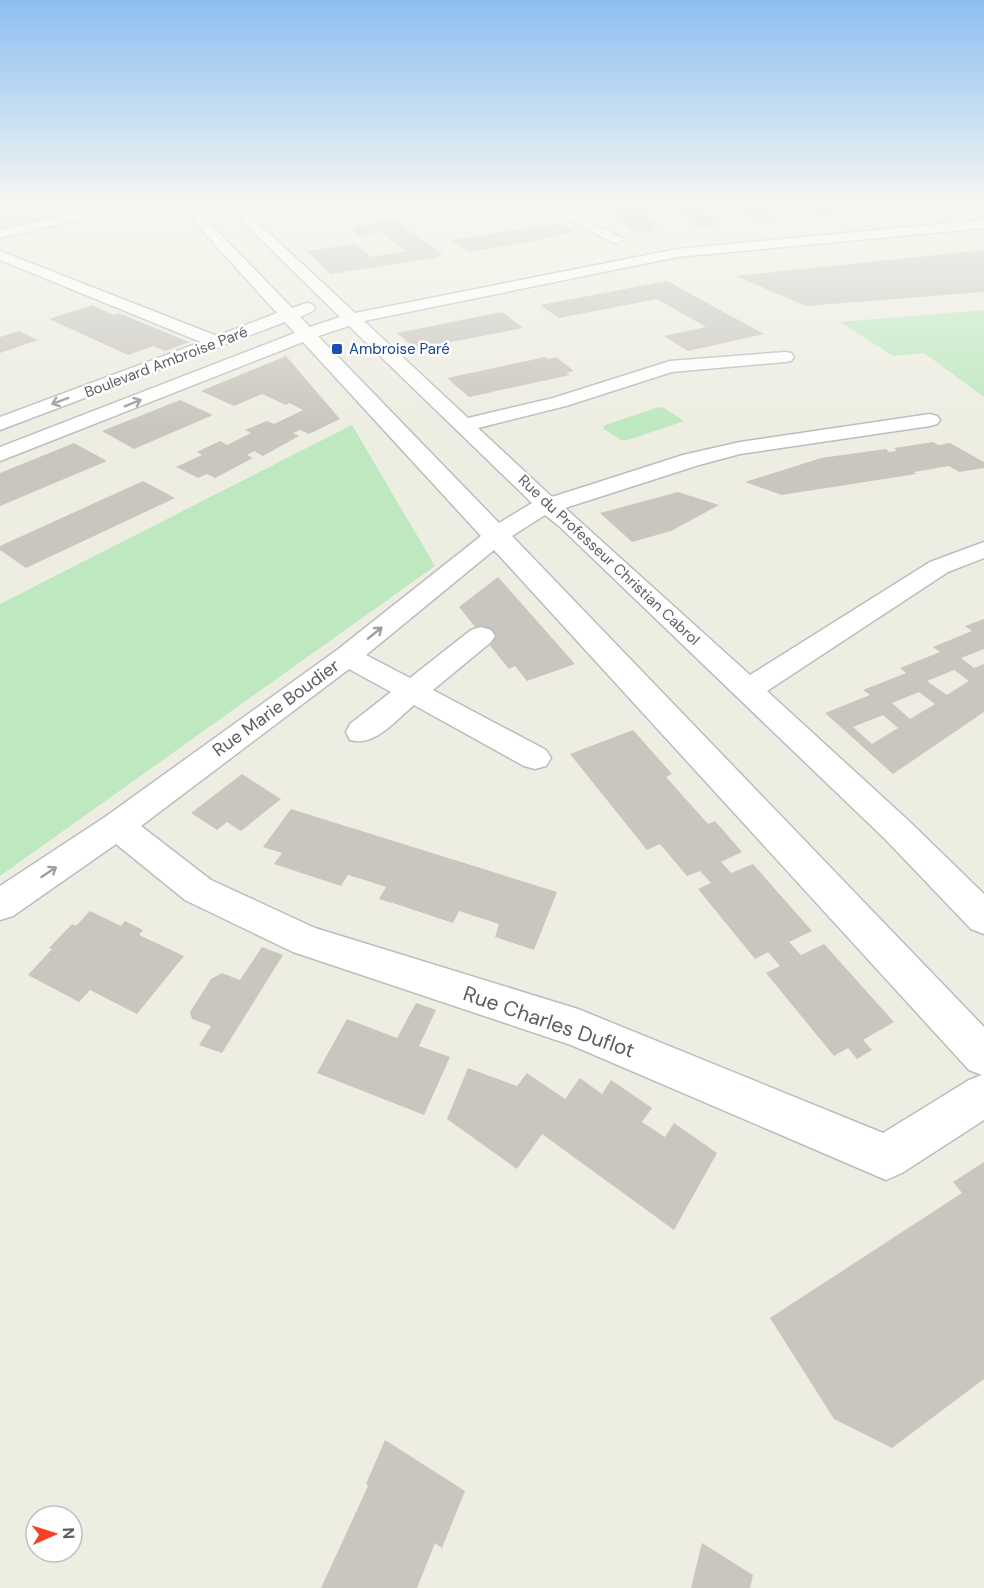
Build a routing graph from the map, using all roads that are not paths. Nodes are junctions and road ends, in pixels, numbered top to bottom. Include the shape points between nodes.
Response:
1 (60, 279) edge
2 (254, 279) edge
3 (315, 279) edge
4 (542, 279) edge
5 (344, 305) junction
6 (298, 325) junction
7 (217, 342) junction
8 (785, 357) dead end
9 (930, 420) dead end
10 (0, 424) edge
11 (465, 425) junction
12 (0, 455) edge
13 (548, 506) junction
14 (496, 535) junction
15 (984, 549) edge
16 (481, 636) dead end
17 (347, 656) junction
18 (747, 690) junction
19 (414, 692) junction
20 (361, 732) dead end
21 (535, 758) dead end
22 (117, 826) junction
23 (0, 905) edge
24 (984, 918) edge
25 (984, 1056) edge
26 (984, 1095) edge

1 - 7 street
2 - 6 street
3 - 5 street, Rue du Professeur Christian Cabrol
4 - 5 street via 428,301
5 - 6 street, Boulevard Ambroise Paré
5 - 6 street
5 - 11 street, Rue du Professeur Christian Cabrol
6 - 7 street, Boulevard Ambroise Paré
12 -> 6 street, Boulevard Ambroise Paré
6 - 14 street
7 -> 10 street, Boulevard Ambroise Paré
8 - 11 street via 670,367 559,402
9 - 13 street, Rue Marie Boudier via 740,448
11 - 13 street, Rue du Professeur Christian Cabrol
13 - 14 street, Rue Marie Boudier
13 - 18 street, Rue du Professeur Christian Cabrol
17 -> 14 street, Rue Marie Boudier
14 - 25 street
15 - 18 street via 939,567
16 - 19 street
17 - 19 street
17 - 22 street, Rue Marie Boudier
18 - 24 street, Rue du Professeur Christian Cabrol via 898,831
19 - 20 street
19 - 21 street
23 -> 22 street, Rue Marie Boudier
22 - 26 street, Rue Charles Duflot via 198,890 306,941 578,1028 886,1156

